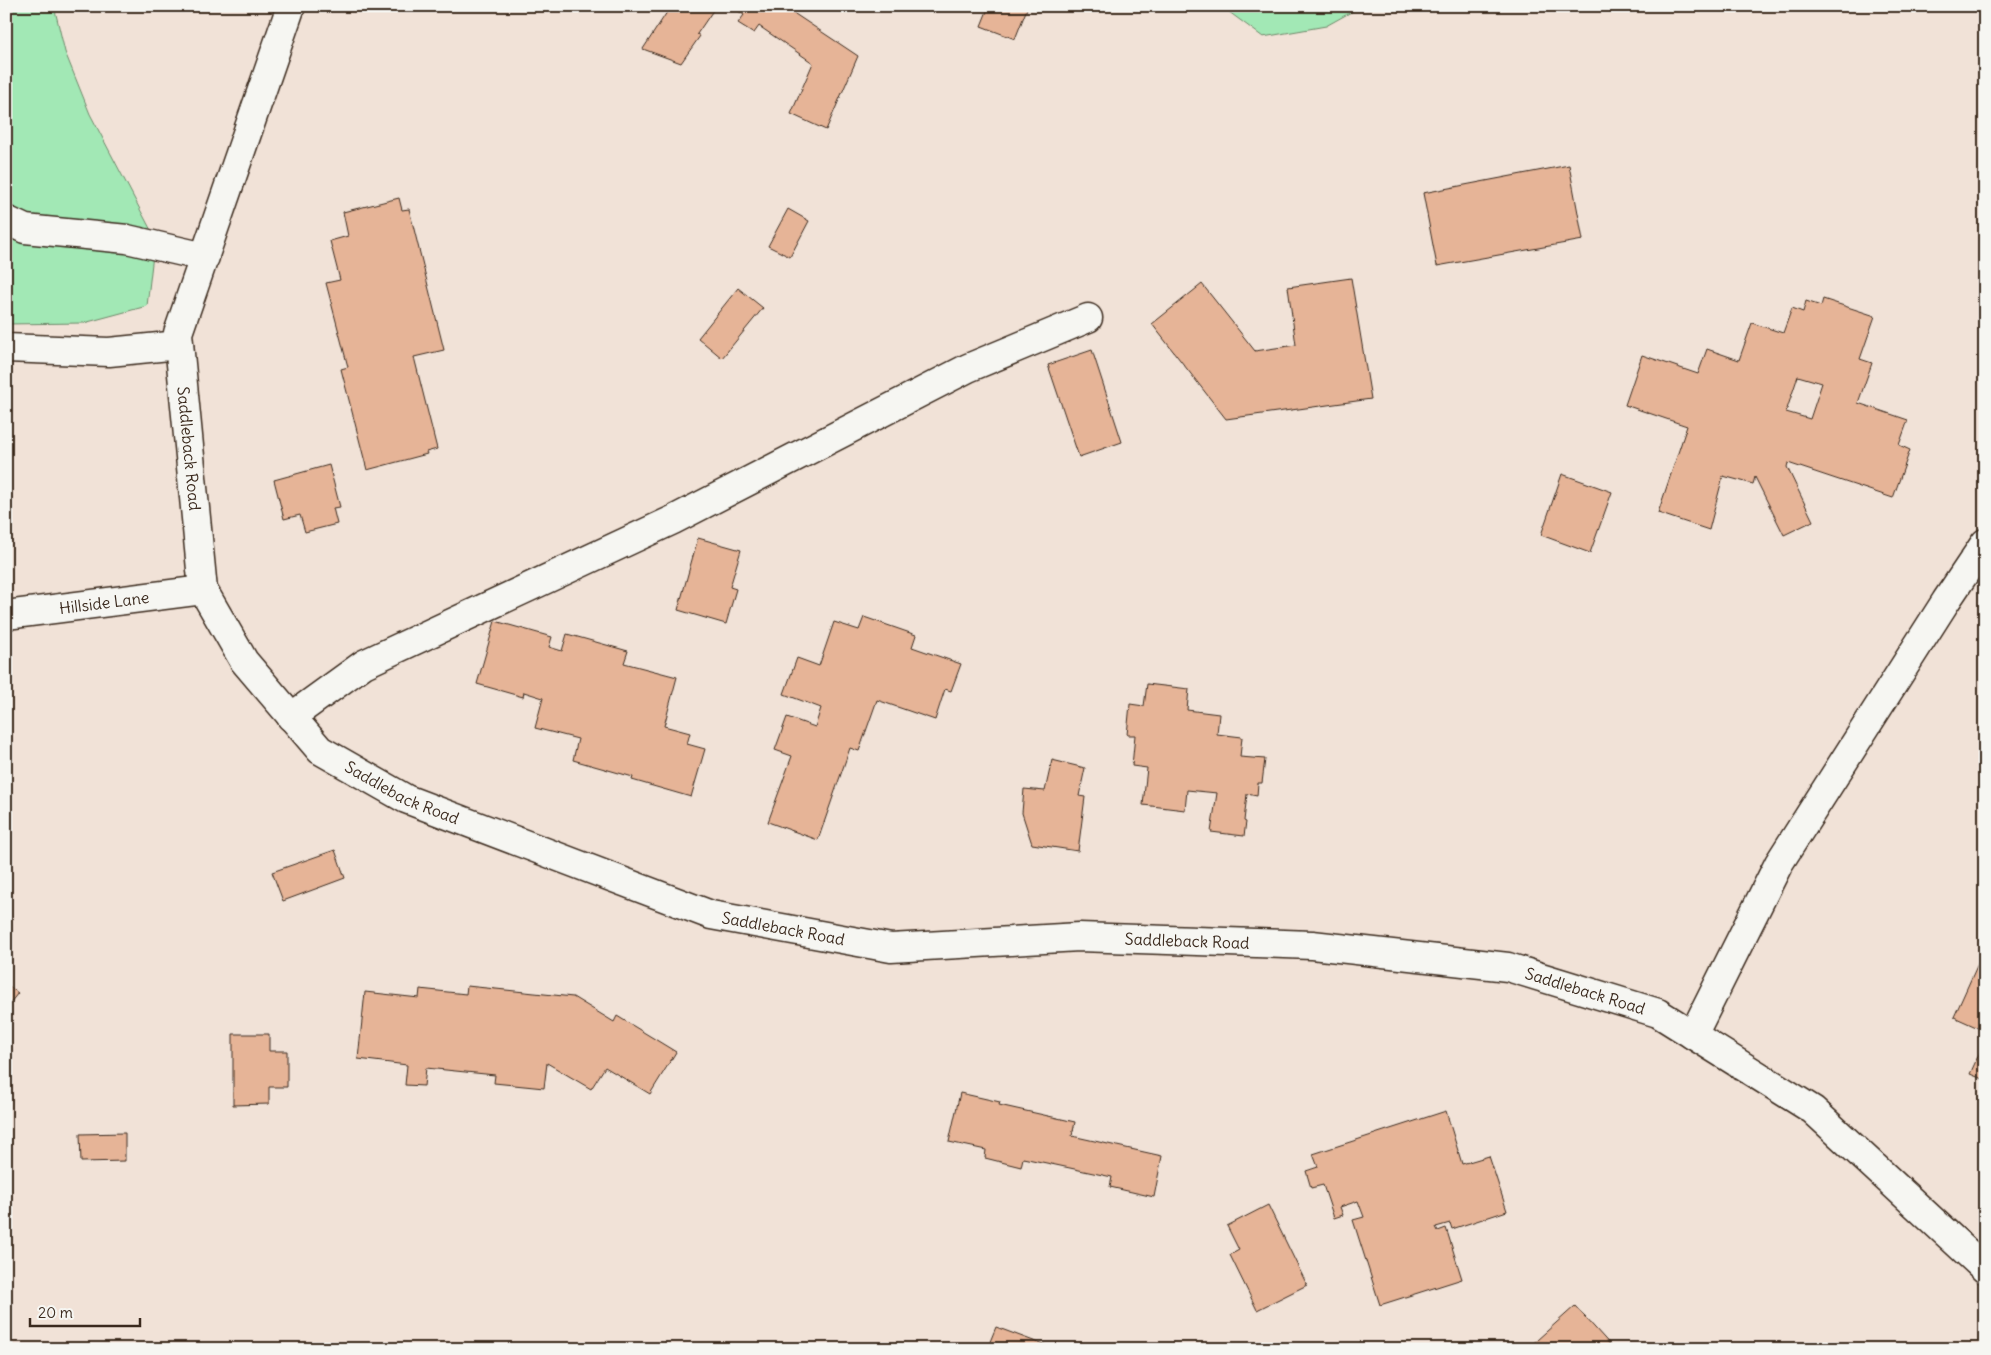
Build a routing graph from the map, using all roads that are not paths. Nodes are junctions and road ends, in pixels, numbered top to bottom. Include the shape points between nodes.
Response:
1 (291, 6) edge
2 (6, 220) edge
3 (205, 256) junction
4 (1088, 318) dead end
5 (179, 345) junction
6 (6, 348) edge
7 (1985, 543) edge
8 (203, 590) junction
9 (6, 615) edge
10 (291, 717) junction
11 (1693, 1035) junction
12 (1985, 1268) edge

1 - 3 street, Saddleback Road
2 - 3 street via 25,229 126,239
3 - 5 street, Saddleback Road via 178,333
4 - 10 street via 968,368 673,520 364,664
5 - 6 street via 109,352
5 - 8 street, Saddleback Road
7 - 11 street via 1779,863
8 - 9 street, Hillside Lane
8 - 10 street, Saddleback Road via 244,661
10 - 11 street, Saddleback Road via 320,750 406,799 711,915 891,948 1079,937 1312,945 1508,967 1658,1013
11 - 12 street, Saddleback Road via 1813,1110

